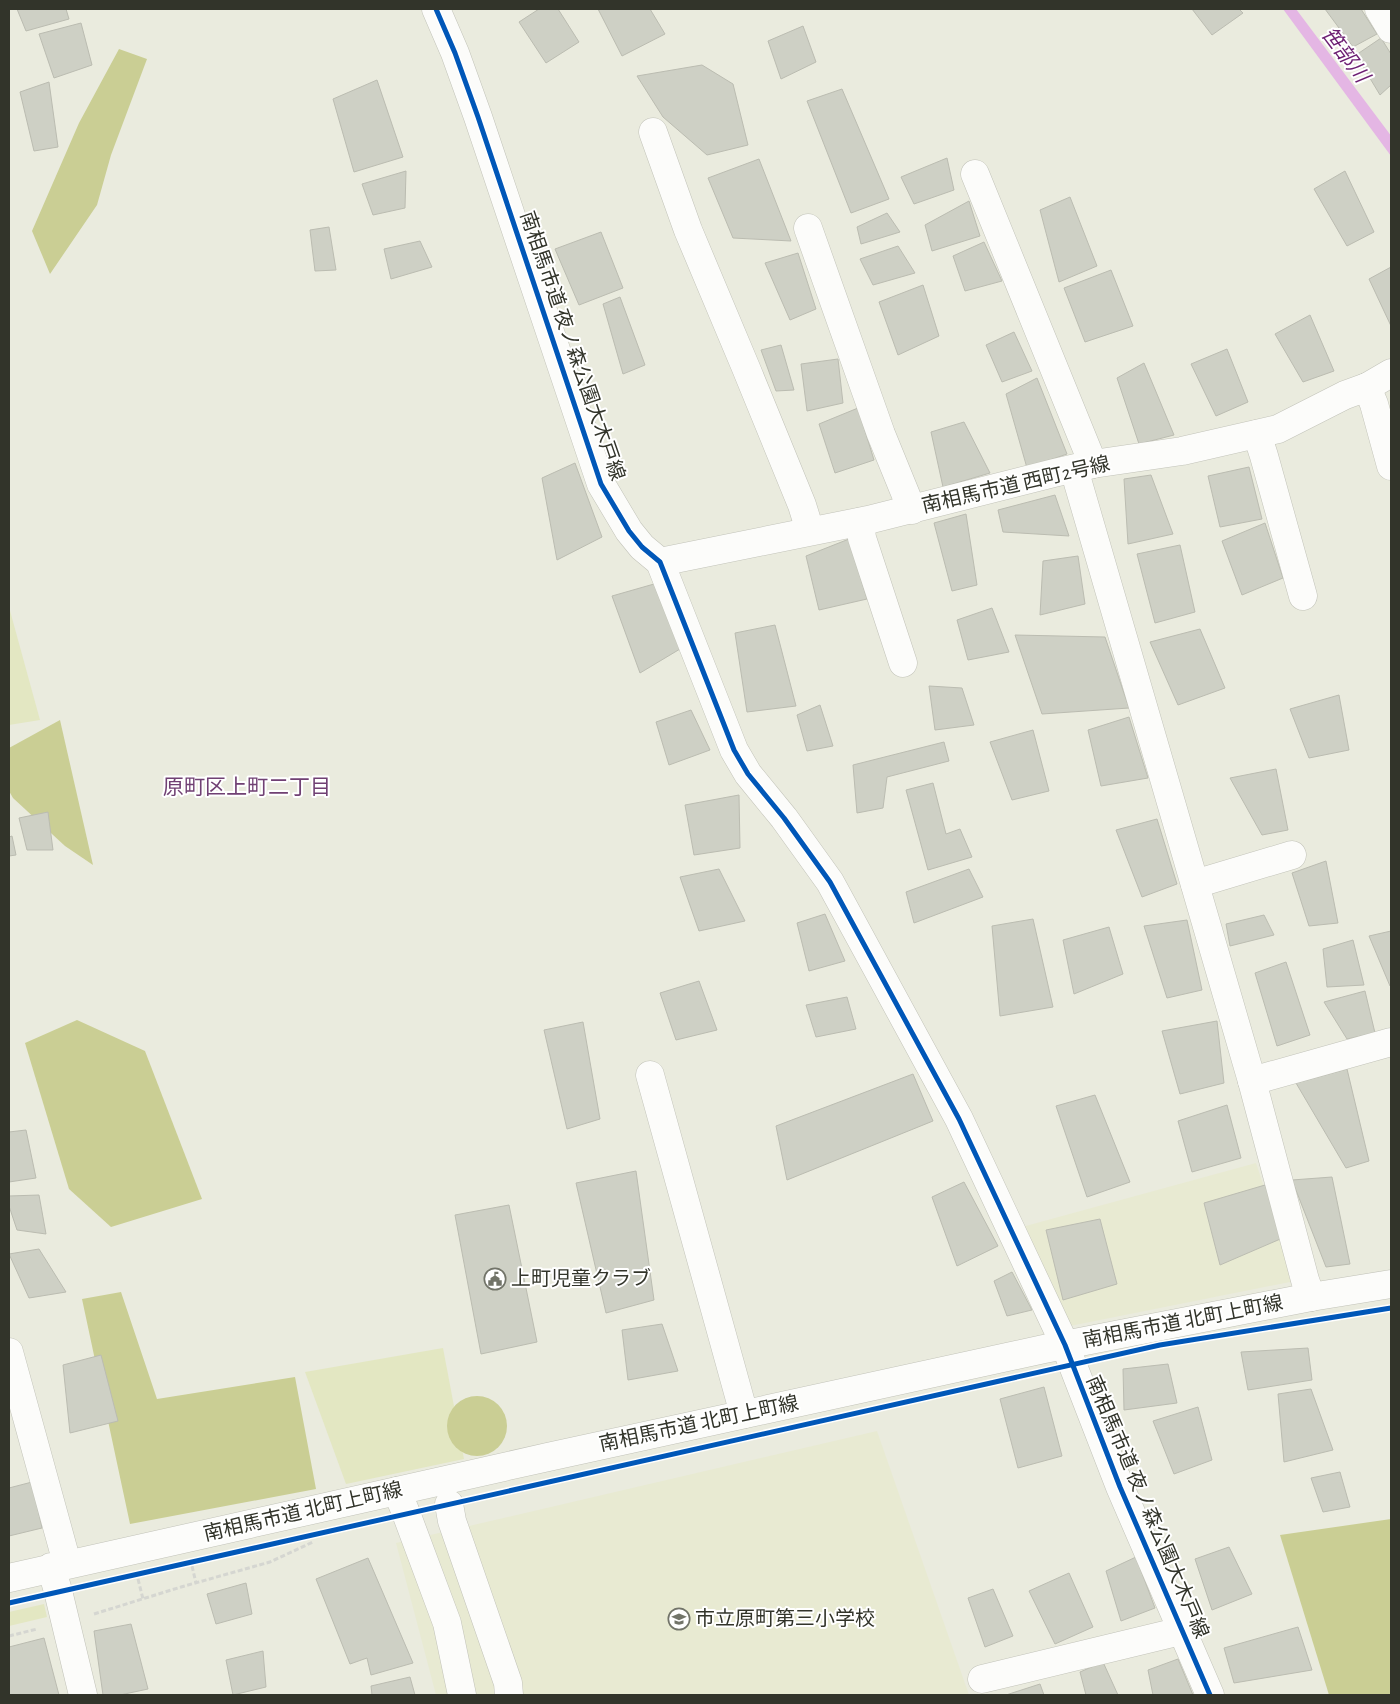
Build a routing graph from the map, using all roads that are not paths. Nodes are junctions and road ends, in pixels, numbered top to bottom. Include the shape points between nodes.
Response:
1 (436, 9) edge
2 (1379, 9) edge
3 (1391, 29) edge
4 (653, 132) dead end
5 (975, 174) dead end
6 (808, 228) dead end
7 (1391, 373) edge
8 (1367, 387) junction
9 (1257, 434) junction
10 (1391, 466) edge
11 (1084, 467) junction
12 (912, 510) junction
13 (860, 522) junction
14 (810, 531) junction
15 (660, 562) junction
16 (1303, 596) dead end
17 (903, 663) dead end
18 (1292, 855) dead end
19 (1195, 884) junction
20 (1391, 1042) edge
21 (650, 1075) dead end
22 (1252, 1081) junction
23 (1391, 1284) edge
24 (1311, 1297) junction
25 (1065, 1345) junction
26 (9, 1352) edge
27 (744, 1414) junction
28 (397, 1492) junction
29 (449, 1504) dead end
30 (59, 1565) junction
31 (9, 1578) edge
32 (1181, 1631) junction
33 (982, 1679) dead end
34 (83, 1695) edge
35 (462, 1695) edge
36 (509, 1695) edge
37 (1210, 1695) edge

1 - 15 street, 南相馬市道 夜ノ森公園大木戸線 via 478,117 601,484 629,531
2 - 3 street
4 - 14 street via 688,230 750,376
5 - 11 street
6 - 12 street via 881,434
7 - 8 street, 南相馬市道 西町2号線
8 - 9 street, 南相馬市道 西町2号線 via 1278,429
8 - 10 street
9 - 11 street, 南相馬市道 西町2号線 via 1182,451
9 - 16 street
11 - 12 street, 南相馬市道 西町2号線 via 997,486
11 - 19 street
12 - 13 street, 南相馬市道 西町2号線
13 - 14 street, 南相馬市道 西町2号線
13 - 17 street via 862,538
14 - 15 street, 南相馬市道 西町2号線
15 - 25 street, 南相馬市道 夜ノ森公園大木戸線 via 734,750 748,774 830,882 883,976 959,1119
18 - 19 street
19 - 22 street
20 - 22 street
21 - 27 street
22 - 24 street
23 - 24 street, 南相馬市道 北町上町線
24 - 25 street, 南相馬市道 北町上町線
25 - 27 street, 南相馬市道 北町上町線
25 - 32 street, 南相馬市道 夜ノ森公園大木戸線
26 - 30 street
27 - 28 street, 南相馬市道 北町上町線
28 - 30 street, 南相馬市道 北町上町線
28 - 35 street via 447,1623
29 - 36 street via 508,1683
30 - 31 street, 南相馬市道 北町上町線
30 - 34 street via 58,1591
32 - 33 street
32 - 37 street, 南相馬市道 夜ノ森公園大木戸線

